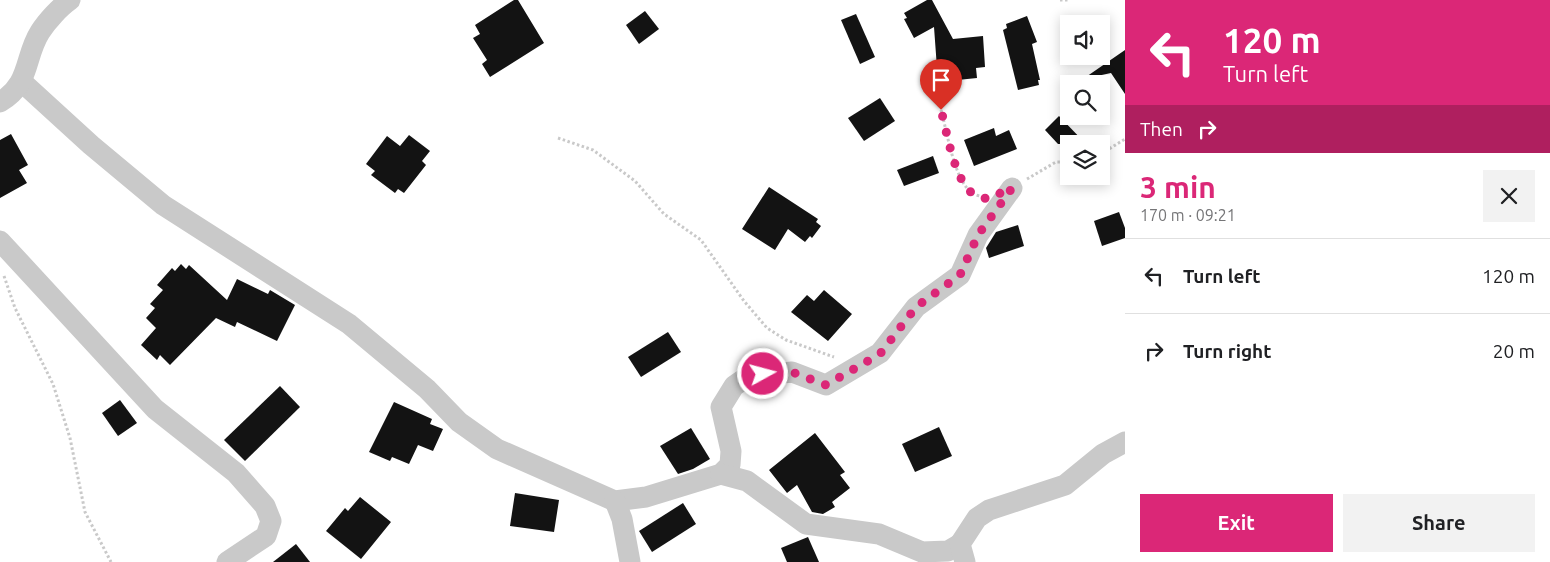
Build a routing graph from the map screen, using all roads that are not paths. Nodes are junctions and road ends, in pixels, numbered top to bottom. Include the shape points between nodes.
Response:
1 (68, 1) edge
2 (22, 82) junction
3 (0, 102) edge
4 (1012, 188) road end
5 (0, 241) edge
6 (1125, 442) edge
7 (721, 474) junction
8 (615, 501) junction
9 (963, 553) edge
10 (929, 557) edge
11 (227, 562) edge
12 (630, 562) edge

1 - 2 street via 40,32
2 - 3 street
2 - 8 street via 163,204 349,324 427,389 459,422 497,449
4 - 7 street via 978,235 960,275 916,307 880,354 826,385 786,372 748,378 734,386 721,407 731,451 730,465
5 - 11 street via 155,409 236,473 265,506 271,521 266,536
6 - 9 street via 1103,454 1066,485 989,510 977,518
7 - 8 street via 646,497
7 - 10 street via 747,482 806,524 879,534
8 - 12 street
9 - 10 street via 948,551

